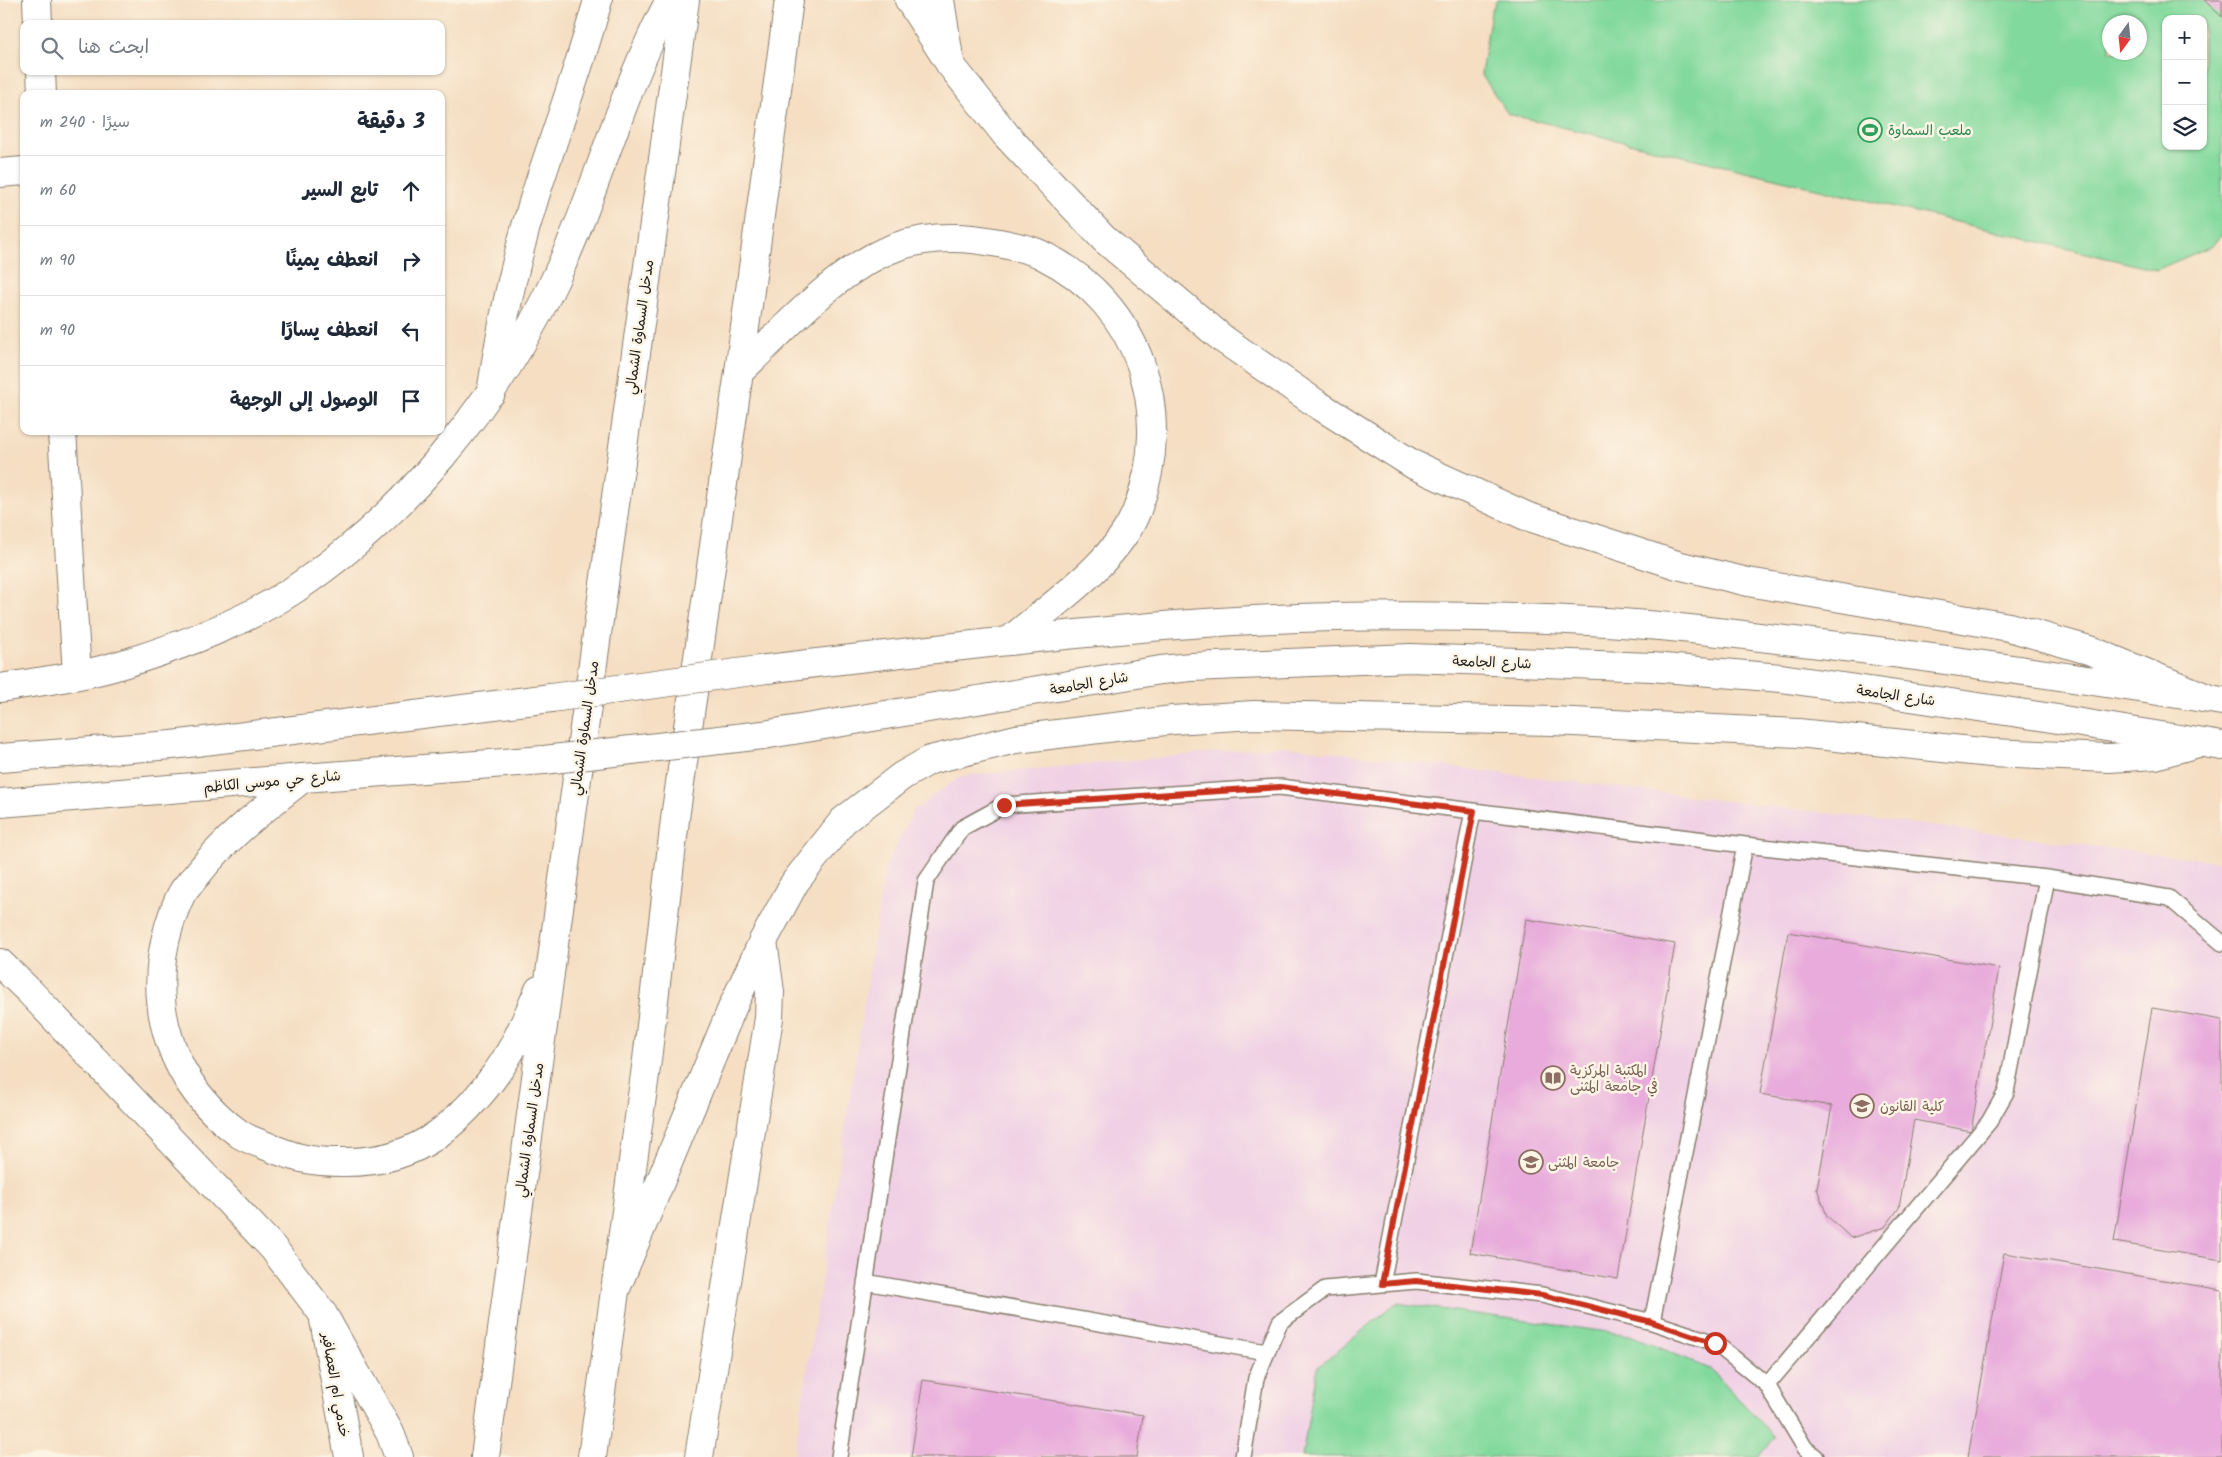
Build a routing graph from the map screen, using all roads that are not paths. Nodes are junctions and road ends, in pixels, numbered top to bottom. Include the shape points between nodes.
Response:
1 (37, 0) edge
2 (598, 0) edge
3 (670, 0) edge
4 (685, 0) edge
5 (789, 0) edge
6 (909, 0) edge
7 (940, 0) edge
8 (38, 20) edge
9 (950, 64) junction
10 (41, 75) edge
11 (42, 90) edge
12 (20, 171) edge
13 (0, 172) edge
14 (739, 372) junction
15 (491, 393) junction
16 (62, 435) edge
17 (1009, 641) junction
18 (77, 675) junction
19 (0, 688) edge
20 (2215, 699) edge
21 (2210, 744) edge
22 (0, 758) edge
23 (544, 760) joint
24 (303, 778) junction
25 (0, 803) edge
26 (1474, 811) junction
27 (1745, 846) junction
28 (2047, 878) junction
29 (762, 941) junction
30 (2222, 942) edge
31 (0, 964) edge
32 (550, 966) junction
33 (865, 1282) junction
34 (1382, 1284) junction
35 (615, 1291) junction
36 (323, 1314) junction
37 (1652, 1322) junction
38 (1266, 1352) junction
39 (1766, 1385) junction
40 (349, 1457) edge
41 (399, 1457) edge
42 (485, 1457) edge
43 (592, 1457) edge
44 (699, 1457) edge
45 (839, 1457) edge
46 (1243, 1457) edge
47 (1816, 1457) edge

1 - 8 main road
2 - 15 main road via 521,244
3 - 15 main road via 622,105 551,289
4 - 32 main road, مدخل السماوة الشمالي
5 - 14 main road
6 - 9 main road
7 - 9 main road
9 - 20 main road via 1006,135 1104,240 1223,339 1414,465 1526,516 1676,565 1748,582 2009,627 2092,651
10 - 11 main road
12 - 13 main road
14 - 17 main road via 836,282 866,260 926,239 979,239 1042,255 1068,270 1096,293 1128,336 1150,394 1154,425 1147,476 1137,511 1124,538 1090,574
14 - 35 main road via 676,812 647,1060
15 - 18 main road via 418,483 380,521 295,589 246,617 191,640 124,664
16 - 18 main road
17 - 20 main road via 1180,625 1330,618 1590,621 1931,656
17 - 22 main road, bridge via 172,745
18 - 19 main road
21 - 23 main road, شارع الجامعة, bridge via 1781,678 1652,667 1410,658 1161,670 763,735
21 - 29 main road via 2155,755 2109,758 1991,753 1759,731 1554,721 1254,715 1173,720 1016,739 930,760 867,800 843,821 795,882
23 - 24 main road, شارع حي موسى الكاظم
24 - 25 main road, شارع حي موسى الكاظم
24 - 32 main road via 243,826 201,869 181,894 163,948 160,1007 178,1065 202,1098 242,1136 293,1158 320,1162 357,1163 412,1150 461,1115 482,1091 510,1051
26 - 27 lane
26 - 33 lane via 1280,787 1004,805 962,828 926,881
26 - 34 lane
27 - 28 lane
27 - 37 lane
28 - 30 lane via 2169,898
28 - 39 lane via 2006,1092 1994,1115
29 - 35 main road
29 - 44 main road via 770,992 769,1018
31 - 36 main road via 273,1248
32 - 42 main road, مدخل السماوة الشمالي
33 - 38 lane
33 - 45 lane
34 - 37 lane via 1416,1281 1542,1295
34 - 38 lane via 1325,1289 1280,1322
35 - 43 main road
36 - 40 main road, خدمي ام العصافير
36 - 41 main road via 390,1434
37 - 39 lane via 1715,1343
38 - 46 lane via 1256,1378
39 - 47 lane via 1805,1448

